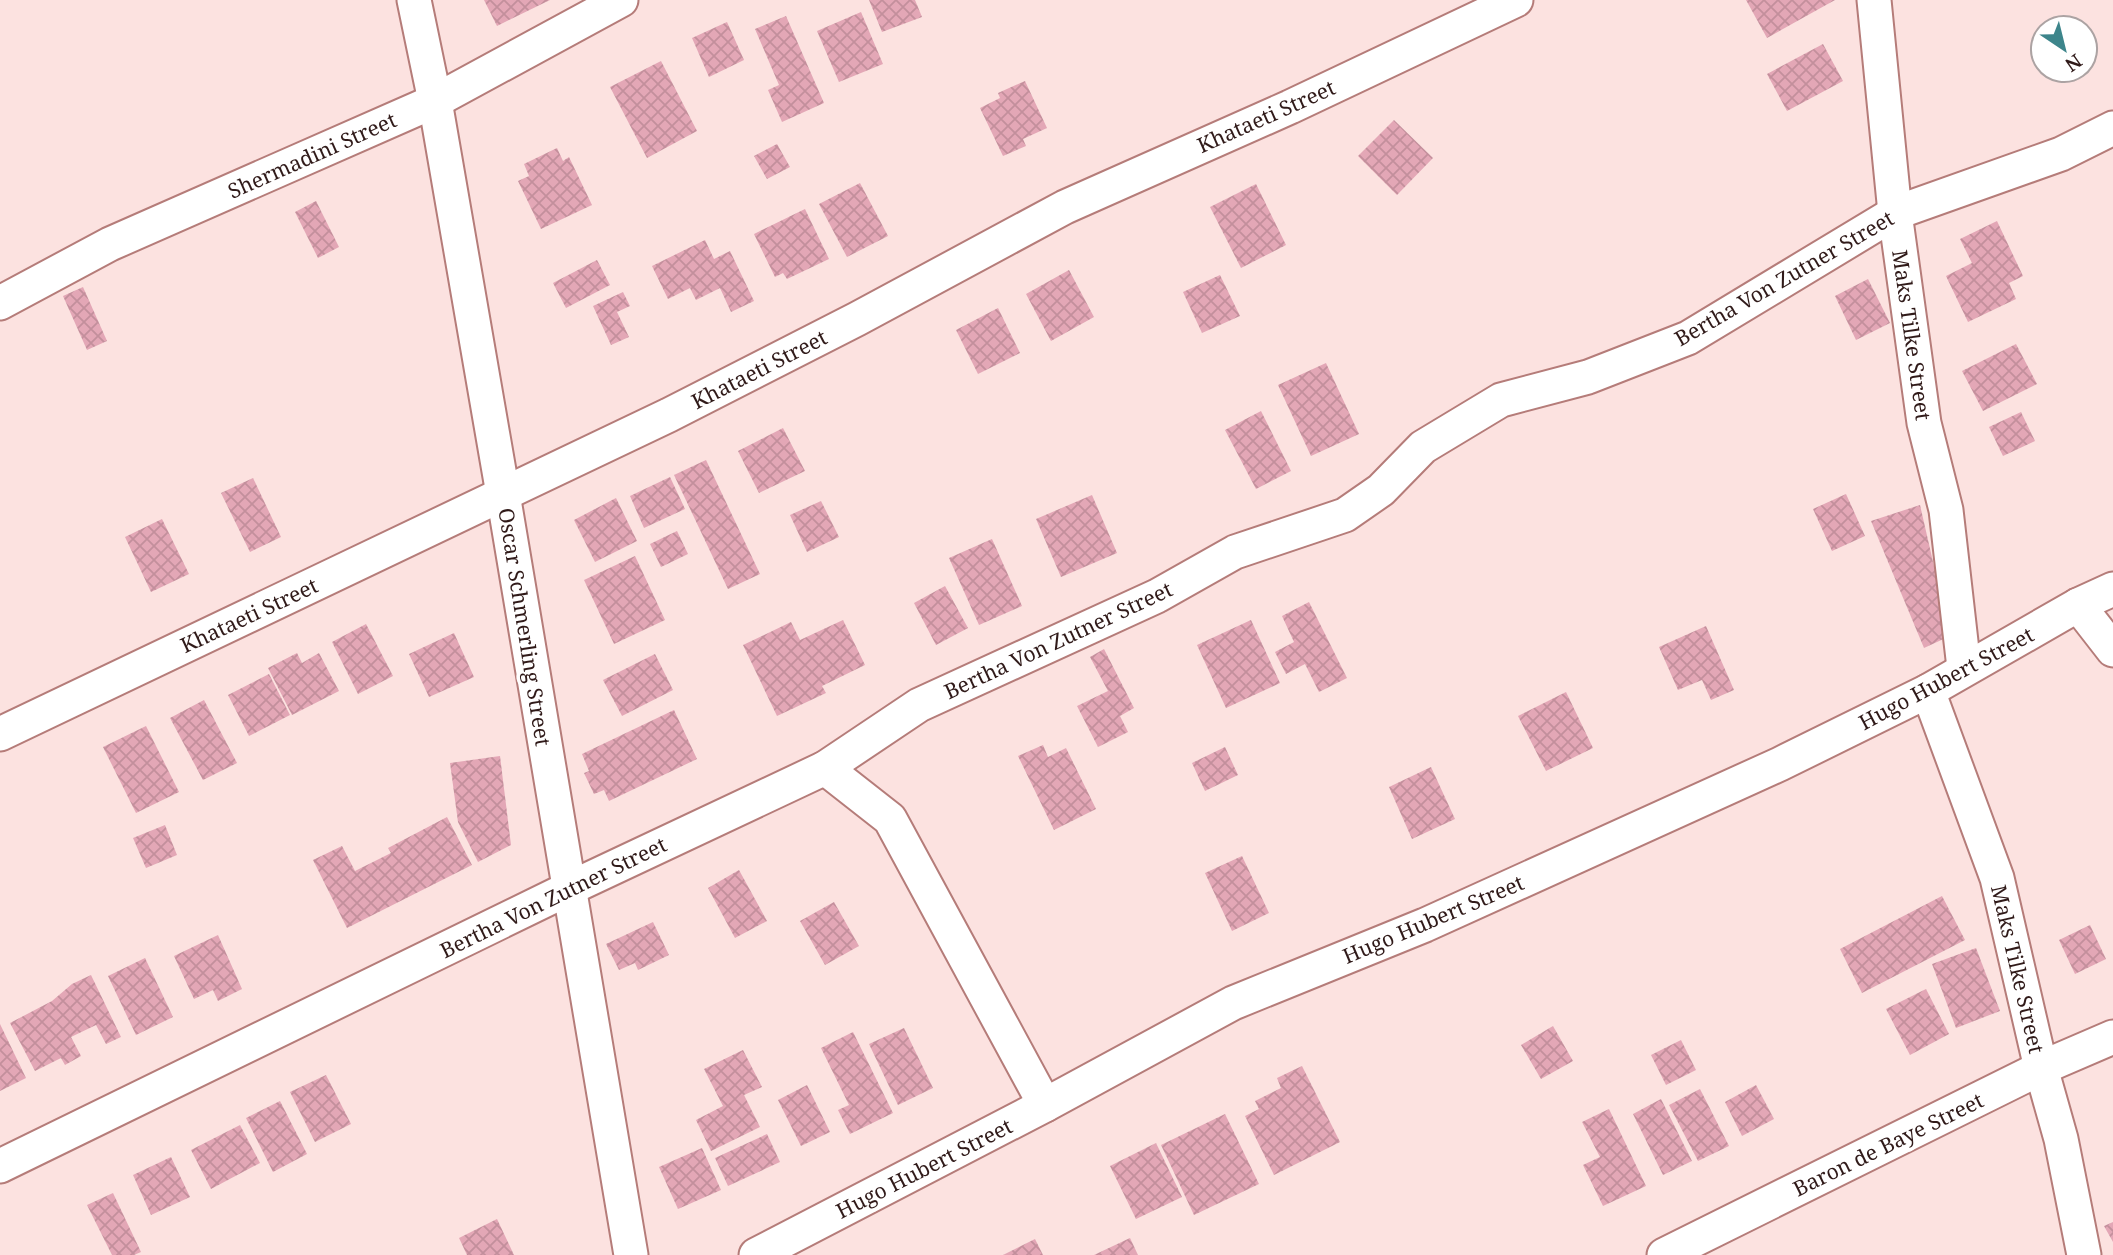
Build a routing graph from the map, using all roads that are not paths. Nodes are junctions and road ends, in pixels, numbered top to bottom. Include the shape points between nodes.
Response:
1 (414, 0) edge
2 (621, 0) edge
3 (1516, 0) edge
4 (1874, 0) edge
5 (435, 102) junction
6 (2113, 128) edge
7 (1895, 213) junction
8 (0, 303) edge
9 (503, 494) junction
10 (2113, 589) edge
11 (2078, 605) junction
12 (2113, 650) edge
13 (1964, 668) junction
14 (1928, 691) junction
15 (0, 734) edge
16 (825, 768) junction
17 (568, 889) junction
18 (2113, 1037) edge
19 (2041, 1068) junction
20 (1045, 1105) junction
21 (0, 1166) edge
22 (631, 1255) edge
23 (756, 1255) edge
24 (1664, 1255) edge
25 (2084, 1255) edge

1 - 5 street, Oscar Schmerling Street
2 - 5 street, Shermadini Street
3 - 9 street, Khataeti Street via 1065,207 857,319
4 - 7 street, Maks Tilke Street
5 - 8 street, Shermadini Street via 110,244
5 - 9 street, Oscar Schmerling Street
6 - 7 street, Bertha Von Zutner Street via 2061,154
7 - 13 street, Maks Tilke Street via 1924,423 1946,510
7 - 16 street, Bertha Von Zutner Street via 1688,338 1588,377 1502,400 1423,447 1381,490 1345,515 1235,552 1157,596 919,705
9 - 15 street, Khataeti Street
9 - 17 street, Oscar Schmerling Street
10 - 11 street, Hugo Hubert Street
11 - 12 street
11 - 13 street, Hugo Hubert Street
13 - 14 street, Hugo Hubert Street
14 - 19 street, Maks Tilke Street via 1997,878
14 - 20 street, Hugo Hubert Street via 1780,764 1425,925 1233,1003
16 - 17 street, Bertha Von Zutner Street
16 - 20 street via 890,819
17 - 21 street, Bertha Von Zutner Street
17 - 22 street, Oscar Schmerling Street
18 - 19 street, Baron de Baye Street
19 - 24 street, Baron de Baye Street
19 - 25 street, Maks Tilke Street via 2061,1139
20 - 23 street, Hugo Hubert Street

